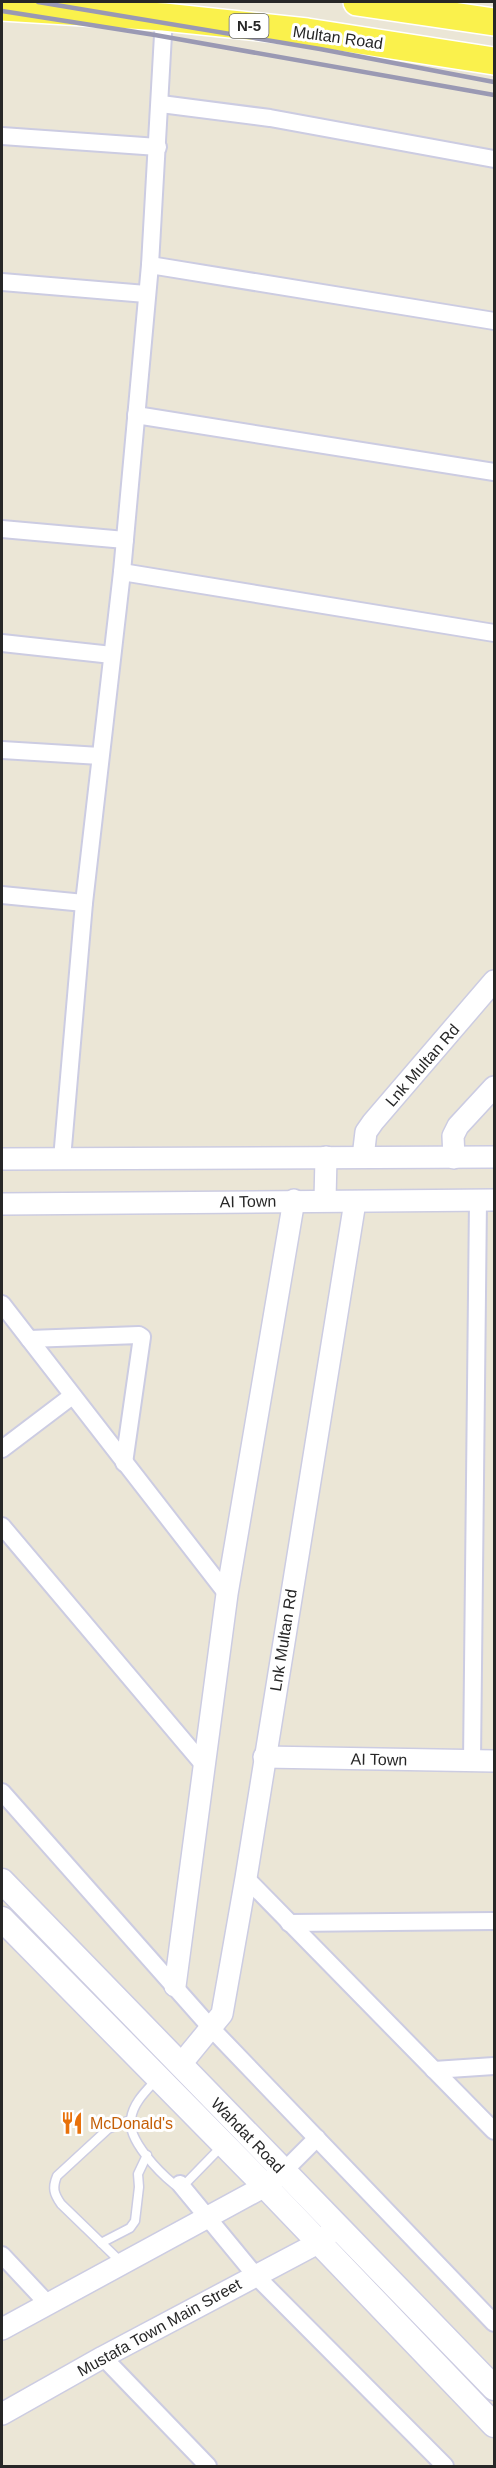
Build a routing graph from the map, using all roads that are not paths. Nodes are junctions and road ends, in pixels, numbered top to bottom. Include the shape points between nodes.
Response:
1 (357, 2) edge
2 (364, 2) edge
3 (2, 7) edge
4 (164, 17) junction
5 (495, 22) edge
6 (495, 61) edge
7 (161, 104) junction
8 (2, 136) edge
9 (158, 147) junction
10 (495, 159) edge
11 (150, 265) junction
12 (2, 282) edge
13 (146, 294) junction
14 (495, 321) edge
15 (136, 416) junction
16 (495, 472) edge
17 (2, 529) edge
18 (125, 540) junction
19 (122, 572) junction
20 (495, 633) edge
21 (2, 643) edge
22 (112, 656) junction
23 (2, 750) edge
24 (100, 756) junction
25 (2, 895) edge
26 (84, 903) junction
27 (495, 981) edge
28 (495, 1087) edge
29 (326, 1157) junction
30 (363, 1157) junction
31 (495, 1157) edge
32 (454, 1158) junction
33 (2, 1159) edge
34 (62, 1159) junction
35 (294, 1200) junction
36 (325, 1200) junction
37 (486, 1200) edge
38 (355, 1202) junction
39 (2, 1204) edge
40 (2, 1304) edge
41 (29, 1339) junction
42 (72, 1396) junction
43 (2, 1449) edge
44 (124, 1463) junction
45 (2, 1526) edge
46 (227, 1594) junction
47 (264, 1756) junction
48 (472, 1761) junction
49 (495, 1761) edge
50 (203, 1764) junction
51 (2, 1792) edge
52 (246, 1878) junction
53 (2, 1881) edge
54 (2, 1918) edge
55 (495, 1921) edge
56 (290, 1923) junction
57 (175, 1986) junction
58 (211, 2028) junction
59 (181, 2064) junction
60 (495, 2066) edge
61 (434, 2070) junction
62 (158, 2077) junction
63 (130, 2120) junction
64 (495, 2131) edge
65 (317, 2138) junction
66 (224, 2145) junction
67 (147, 2155) junction
68 (274, 2179) junction
69 (180, 2184) junction
70 (206, 2218) junction
71 (337, 2227) junction
72 (101, 2243) junction
73 (318, 2243) junction
74 (2, 2255) edge
75 (122, 2263) junction
76 (255, 2275) junction
77 (47, 2304) junction
78 (495, 2323) edge
79 (2, 2330) edge
80 (103, 2357) junction
81 (495, 2388) edge
82 (2, 2414) edge
83 (495, 2425) edge
84 (208, 2466) edge
85 (445, 2466) edge

1 - 2 main road
2 - 5 main road
3 - 4 main road, Multan Road / N-5
4 - 6 main road, Multan Road / N-5 via 308,32
4 - 7 street
7 - 9 street
7 - 10 street via 270,118
8 - 9 street
9 - 11 street
11 - 13 street
11 - 14 street
12 - 13 street
13 - 15 street
15 - 16 street
15 - 18 street
17 - 18 street
18 - 19 street
19 - 20 street
19 - 22 street
21 - 22 street
22 - 24 street
23 - 24 street
24 - 26 street
25 - 26 street
26 - 34 street
27 - 30 street, Lnk Multan Rd via 373,1122 366,1132
28 - 32 street via 458,1126 453,1136
29 - 30 street
29 - 34 street
29 - 36 street
30 - 32 street
31 - 32 street
33 - 34 street
35 - 36 street, AI Town
35 - 39 street, AI Town
35 - 46 street
36 - 38 street, AI Town
37 - 38 street, AI Town
37 - 48 street
38 - 47 street, Lnk Multan Rd
40 - 41 street
41 - 42 street
41 - 44 street via 142,1337
42 - 43 street
42 - 44 street
44 - 46 street
45 - 50 street
46 - 50 street
47 - 48 street, AI Town
47 - 52 street, Lnk Multan Rd
48 - 49 street, AI Town
50 - 57 street
51 - 57 street
52 - 56 street
52 - 58 street, Lnk Multan Rd via 222,2014
53 - 59 main road, Wahdat Road
54 - 62 main road, Wahdat Road
55 - 56 street
56 - 61 street
57 - 58 street
58 - 59 street, Lnk Multan Rd
58 - 65 street
59 - 68 main road, Wahdat Road
60 - 61 street
61 - 64 street
62 - 63 lane via 138,2100
62 - 66 main road, Wahdat Road
63 - 67 lane via 137,2143
63 - 72 lane via 108,2129 57,2176 53,2185 61,2204
65 - 68 street
65 - 78 street
66 - 68 main road, Wahdat Road
66 - 69 lane via 186,2183
67 - 69 lane via 166,2178
67 - 72 lane via 138,2174 135,2221 130,2228
68 - 70 street
68 - 71 main road, Wahdat Road
68 - 73 main road, Wahdat Road
69 - 70 street
70 - 75 street
70 - 76 street
71 - 73 street, Mustafa Town Main Street
71 - 81 main road, Wahdat Road
72 - 75 lane
73 - 76 street, Mustafa Town Main Street
73 - 83 main road, Wahdat Road
74 - 77 street
75 - 77 street
76 - 80 street, Mustafa Town Main Street
76 - 85 street
77 - 79 street
80 - 82 street, Mustafa Town Main Street
80 - 84 street

